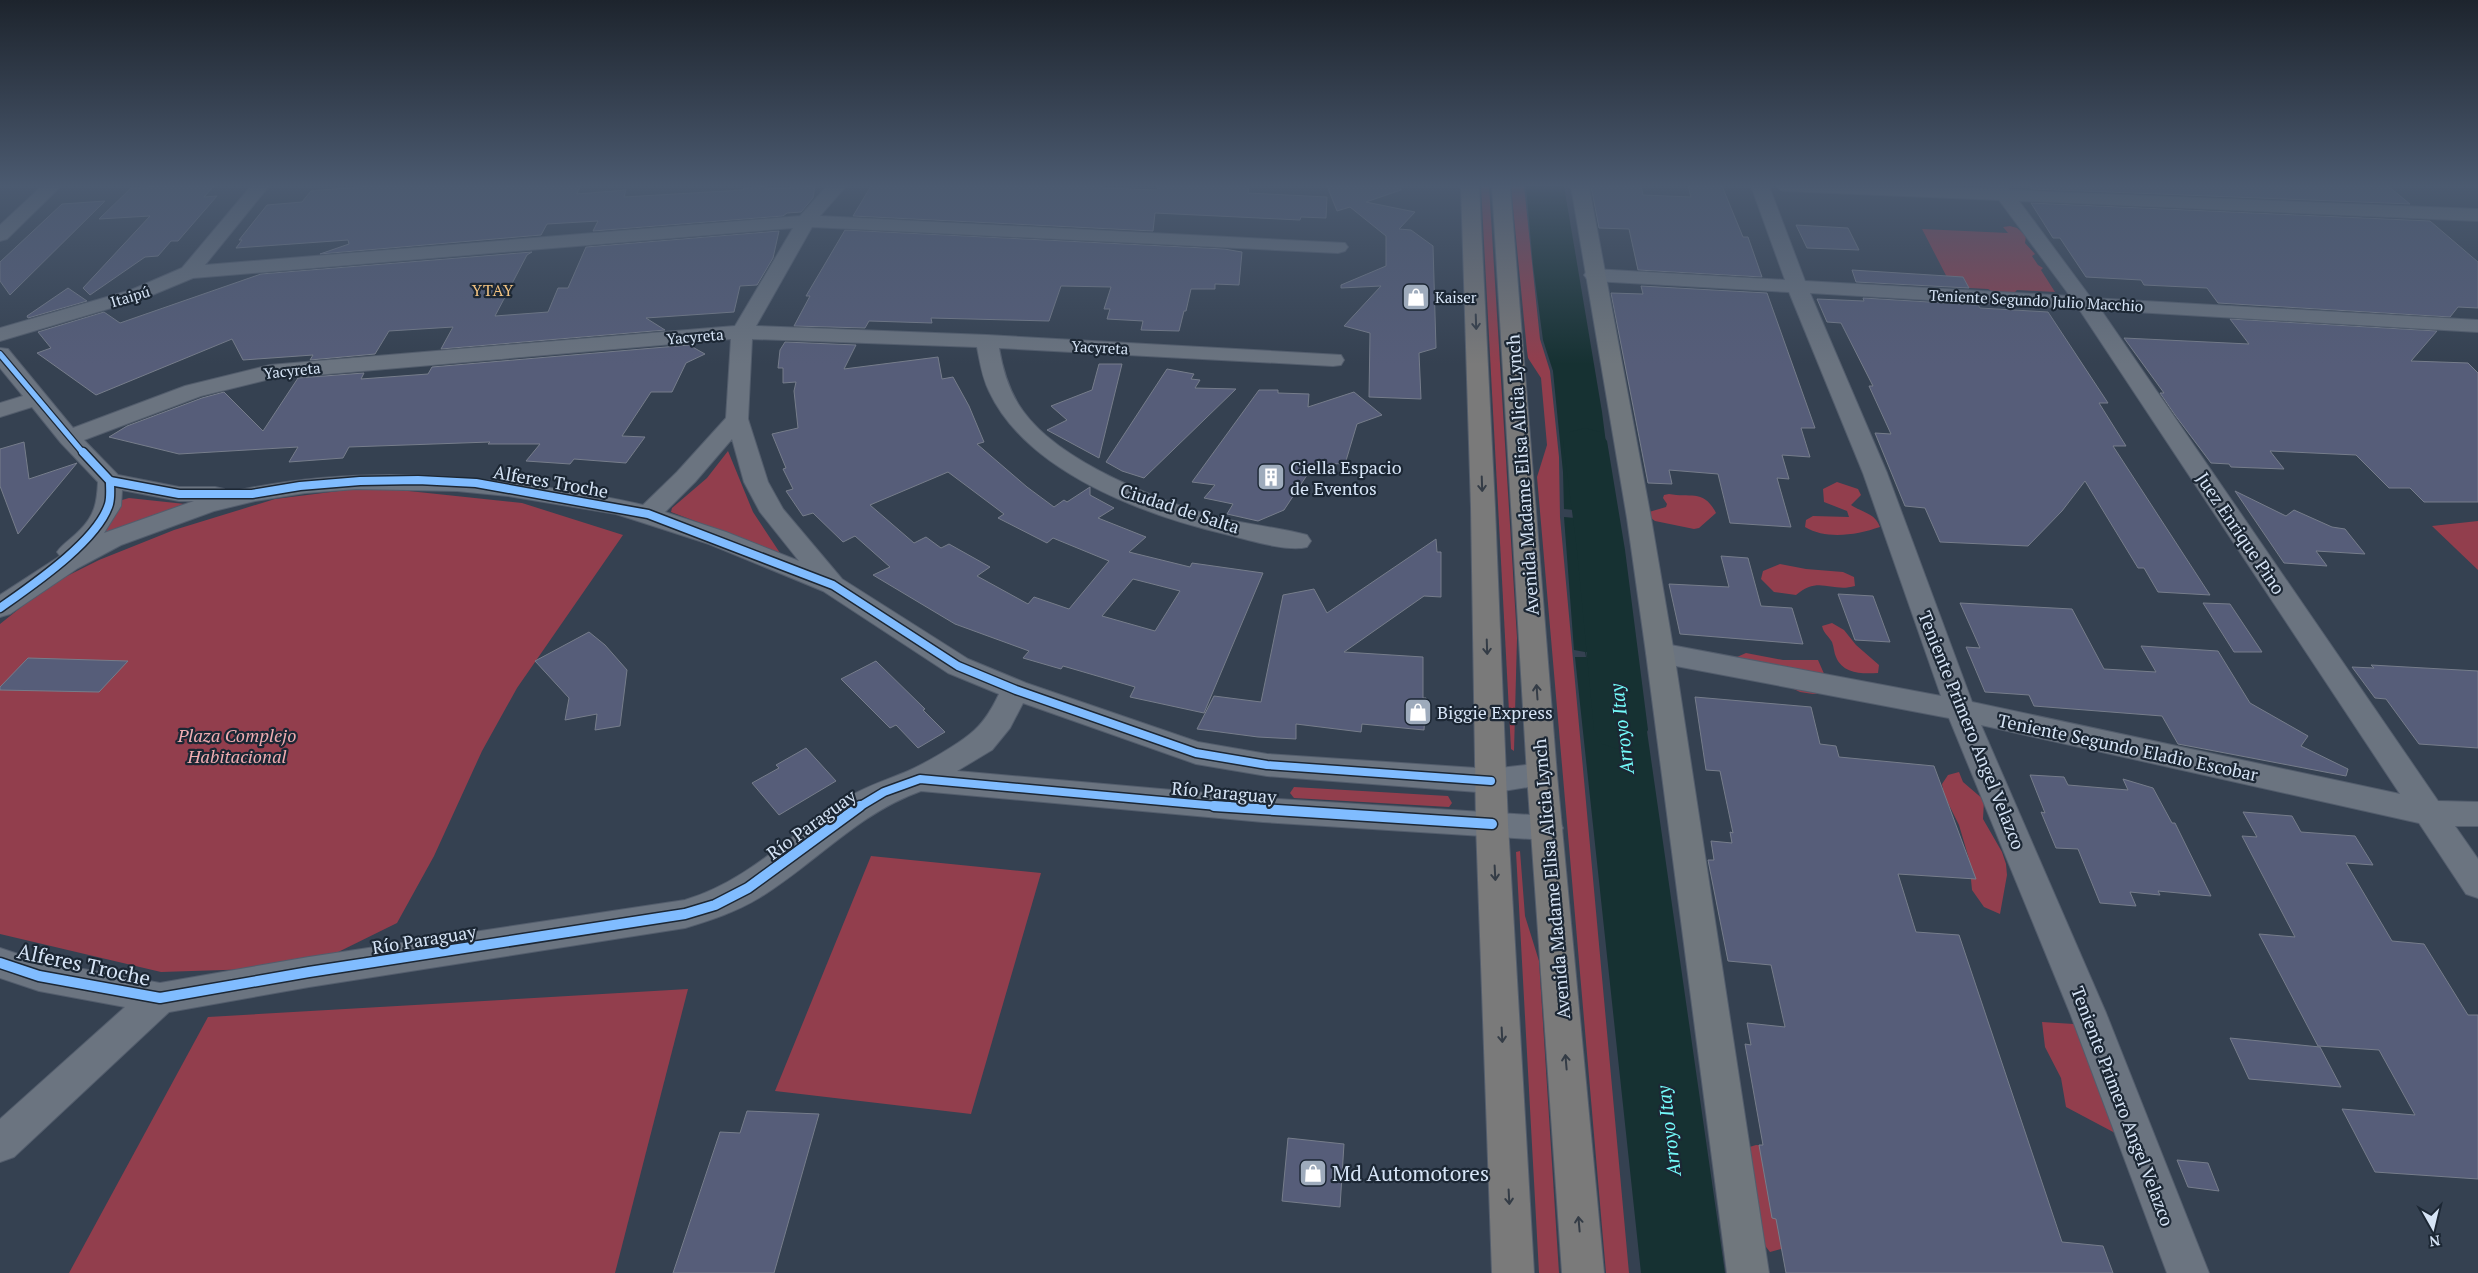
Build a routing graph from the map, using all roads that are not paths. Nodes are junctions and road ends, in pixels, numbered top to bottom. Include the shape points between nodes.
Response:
1 (211, 245) edge
2 (511, 245) edge
3 (792, 245) edge
4 (1305, 245) edge
5 (1472, 245) edge
6 (1504, 245) edge
7 (1589, 245) edge
8 (1782, 245) edge
9 (2042, 245) edge
10 (1338, 247) dead end
11 (189, 272) junction
12 (1594, 275) junction
13 (1797, 286) junction
14 (2084, 302) junction
15 (2475, 328) edge
16 (742, 332) junction
17 (0, 335) edge
18 (987, 341) junction
19 (0, 354) edge
20 (1333, 360) dead end
21 (36, 399) junction
22 (0, 410) edge
23 (737, 419) junction
24 (69, 438) junction
25 (110, 481) junction
26 (252, 494) junction
27 (648, 514) junction
28 (1298, 540) dead end
29 (41, 578) junction
30 (833, 585) junction
31 (3, 604) edge
32 (1660, 653) junction
33 (1016, 690) junction
34 (1960, 710) junction
35 (1542, 775) junction
36 (920, 779) junction
37 (1491, 781) junction
38 (2430, 813) junction
39 (2478, 814) edge
40 (1492, 824) junction
41 (1547, 828) junction
42 (2478, 885) edge
43 (0, 963) edge
44 (160, 998) junction
45 (0, 1144) edge
46 (1513, 1273) edge
47 (1583, 1273) edge
48 (1748, 1273) edge
49 (2188, 1273) edge

1 - 11 street
2 - 11 street, Itaipú
3 - 16 street, Río Paraguay
4 - 10 street, Itaipú
5 -> 37 highway, Avenida Madame Elisa Alicia Lynch
35 -> 6 highway, Avenida Madame Elisa Alicia Lynch
7 - 12 main road
8 - 13 street, Teniente Primero Angel Velazco
9 - 14 street, Juez Enrique Pino
11 - 17 street, Itaipú via 145,292
12 - 13 street, Teniente Segundo Julio Macchio
12 - 32 main road via 1639,518
13 - 14 street, Teniente Segundo Julio Macchio
13 - 34 street, Teniente Primero Angel Velazco via 1875,473
14 - 15 street, Teniente Segundo Julio Macchio
14 - 38 street, Juez Enrique Pino
16 - 18 street, Yacyreta
16 - 23 street, Río Paraguay
16 - 24 street, Yacyreta via 270,372 233,378 196,390
18 - 20 street, Yacyreta
18 - 28 street, Ciudad de Salta via 1001,394 1018,419 1061,456 1122,492 1214,524
19 - 21 street
21 - 22 street
21 - 24 street
23 - 27 street
23 - 30 street, Río Paraguay via 756,482 772,512
24 - 25 street
25 - 26 street via 179,494
25 - 29 street via 109,506 90,535
26 - 27 street, Alferes Troche via 360,481 428,480 476,483
26 - 29 street, Alferes Troche via 182,512 112,538
27 - 30 street, Alferes Troche
29 - 31 street, Alferes Troche
30 - 33 street, Río Paraguay via 958,666
32 - 34 street, Teniente Segundo Eladio Escobar
32 - 48 main road
33 - 36 street via 1000,720 980,742
33 - 37 street, Río Paraguay via 1196,753 1266,766
34 - 38 street, Teniente Segundo Eladio Escobar
34 - 49 street, Teniente Primero Angel Velazco via 2088,1013
35 - 37 street, Río Paraguay
35 - 41 highway, Avenida Madame Elisa Alicia Lynch
36 - 40 street, Río Paraguay via 1263,810
36 - 44 street, Río Paraguay via 884,792 861,805 748,888 716,905 693,912
37 - 40 highway, Avenida Madame Elisa Alicia Lynch
38 - 39 street, Teniente Segundo Eladio Escobar
38 - 42 street, Juez Enrique Pino
40 - 41 street, Río Paraguay
40 -> 46 highway, Avenida Madame Elisa Alicia Lynch
47 -> 41 highway, Avenida Madame Elisa Alicia Lynch
43 - 44 street, Alferes Troche via 39,976
44 - 45 street, Alferes Troche

